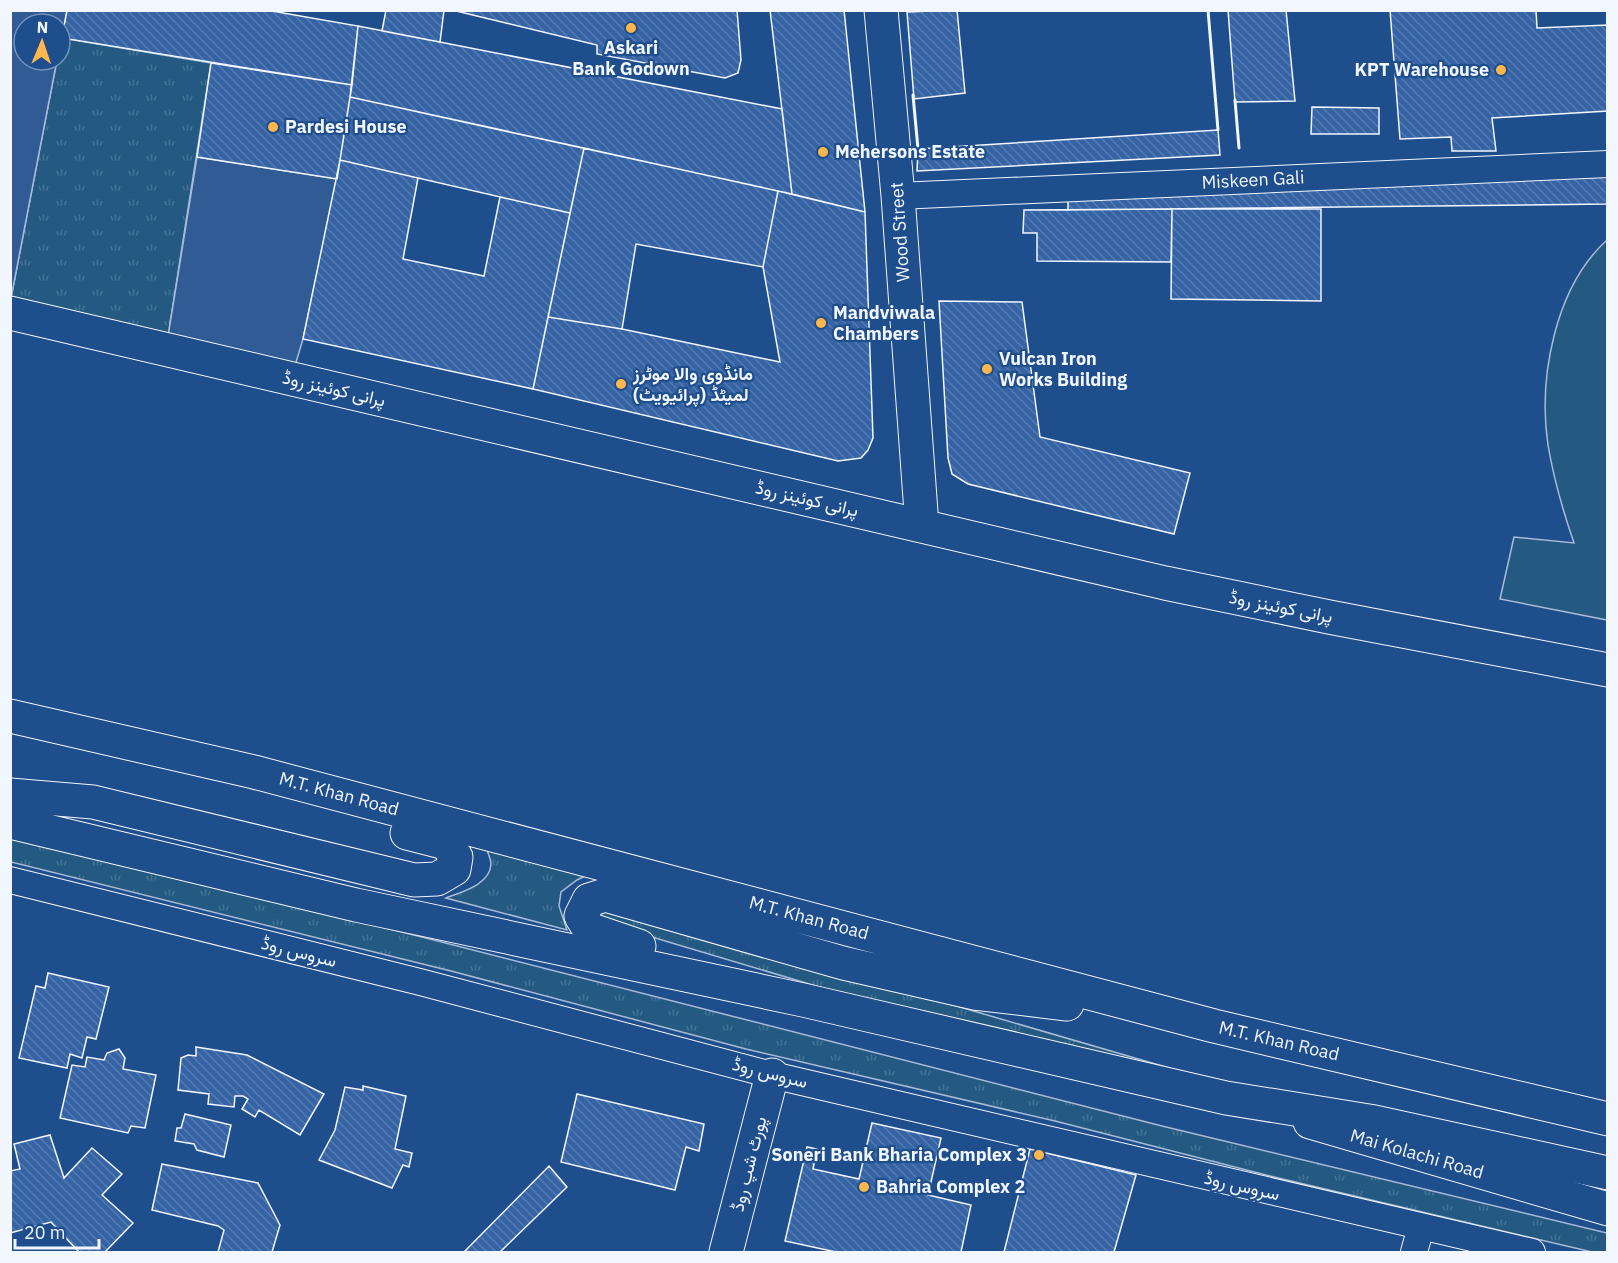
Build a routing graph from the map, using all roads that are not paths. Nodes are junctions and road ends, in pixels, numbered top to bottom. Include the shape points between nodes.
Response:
1 (881, 10) edge
2 (1608, 164) edge
3 (898, 196) junction
4 (10, 313) edge
5 (922, 526) junction
6 (1608, 670) edge
7 (18, 717) edge
8 (10, 795) edge
9 (10, 822) edge
10 (10, 880) edge
11 (803, 999) junction
12 (1180, 1016) junction
13 (772, 1075) junction
14 (1226, 1098) junction
15 (1608, 1119) edge
16 (1608, 1173) edge
17 (1608, 1209) edge
18 (1421, 1227) junction
19 (726, 1252) edge
20 (1414, 1252) edge
21 (1532, 1252) edge

1 - 3 main road, Wood Street
2 - 3 street, Miskeen Gali
3 - 5 main road, Wood Street
4 - 5 main road, پرانی کوئینز روڈ
5 - 6 main road, پرانی کوئینز روڈ via 1165,583
7 - 8 main road via 291,804 446,843 456,857 454,869 437,879 414,880 93,802
7 - 12 main road, M.T. Khan Road via 254,772
9 - 11 main road via 356,904
10 - 13 street, سروس روڈ
11 - 12 main road via 589,929 581,916 589,900 605,894 843,963 974,993
11 - 14 main road
12 - 15 main road, M.T. Khan Road
13 - 18 street, سروس روڈ
13 - 19 main road, پورٹ شپ روڈ
14 - 16 main road via 1375,1122
14 - 17 main road, Mai Kolachi Road
18 - 20 street
18 - 21 street, سروس روڈ

